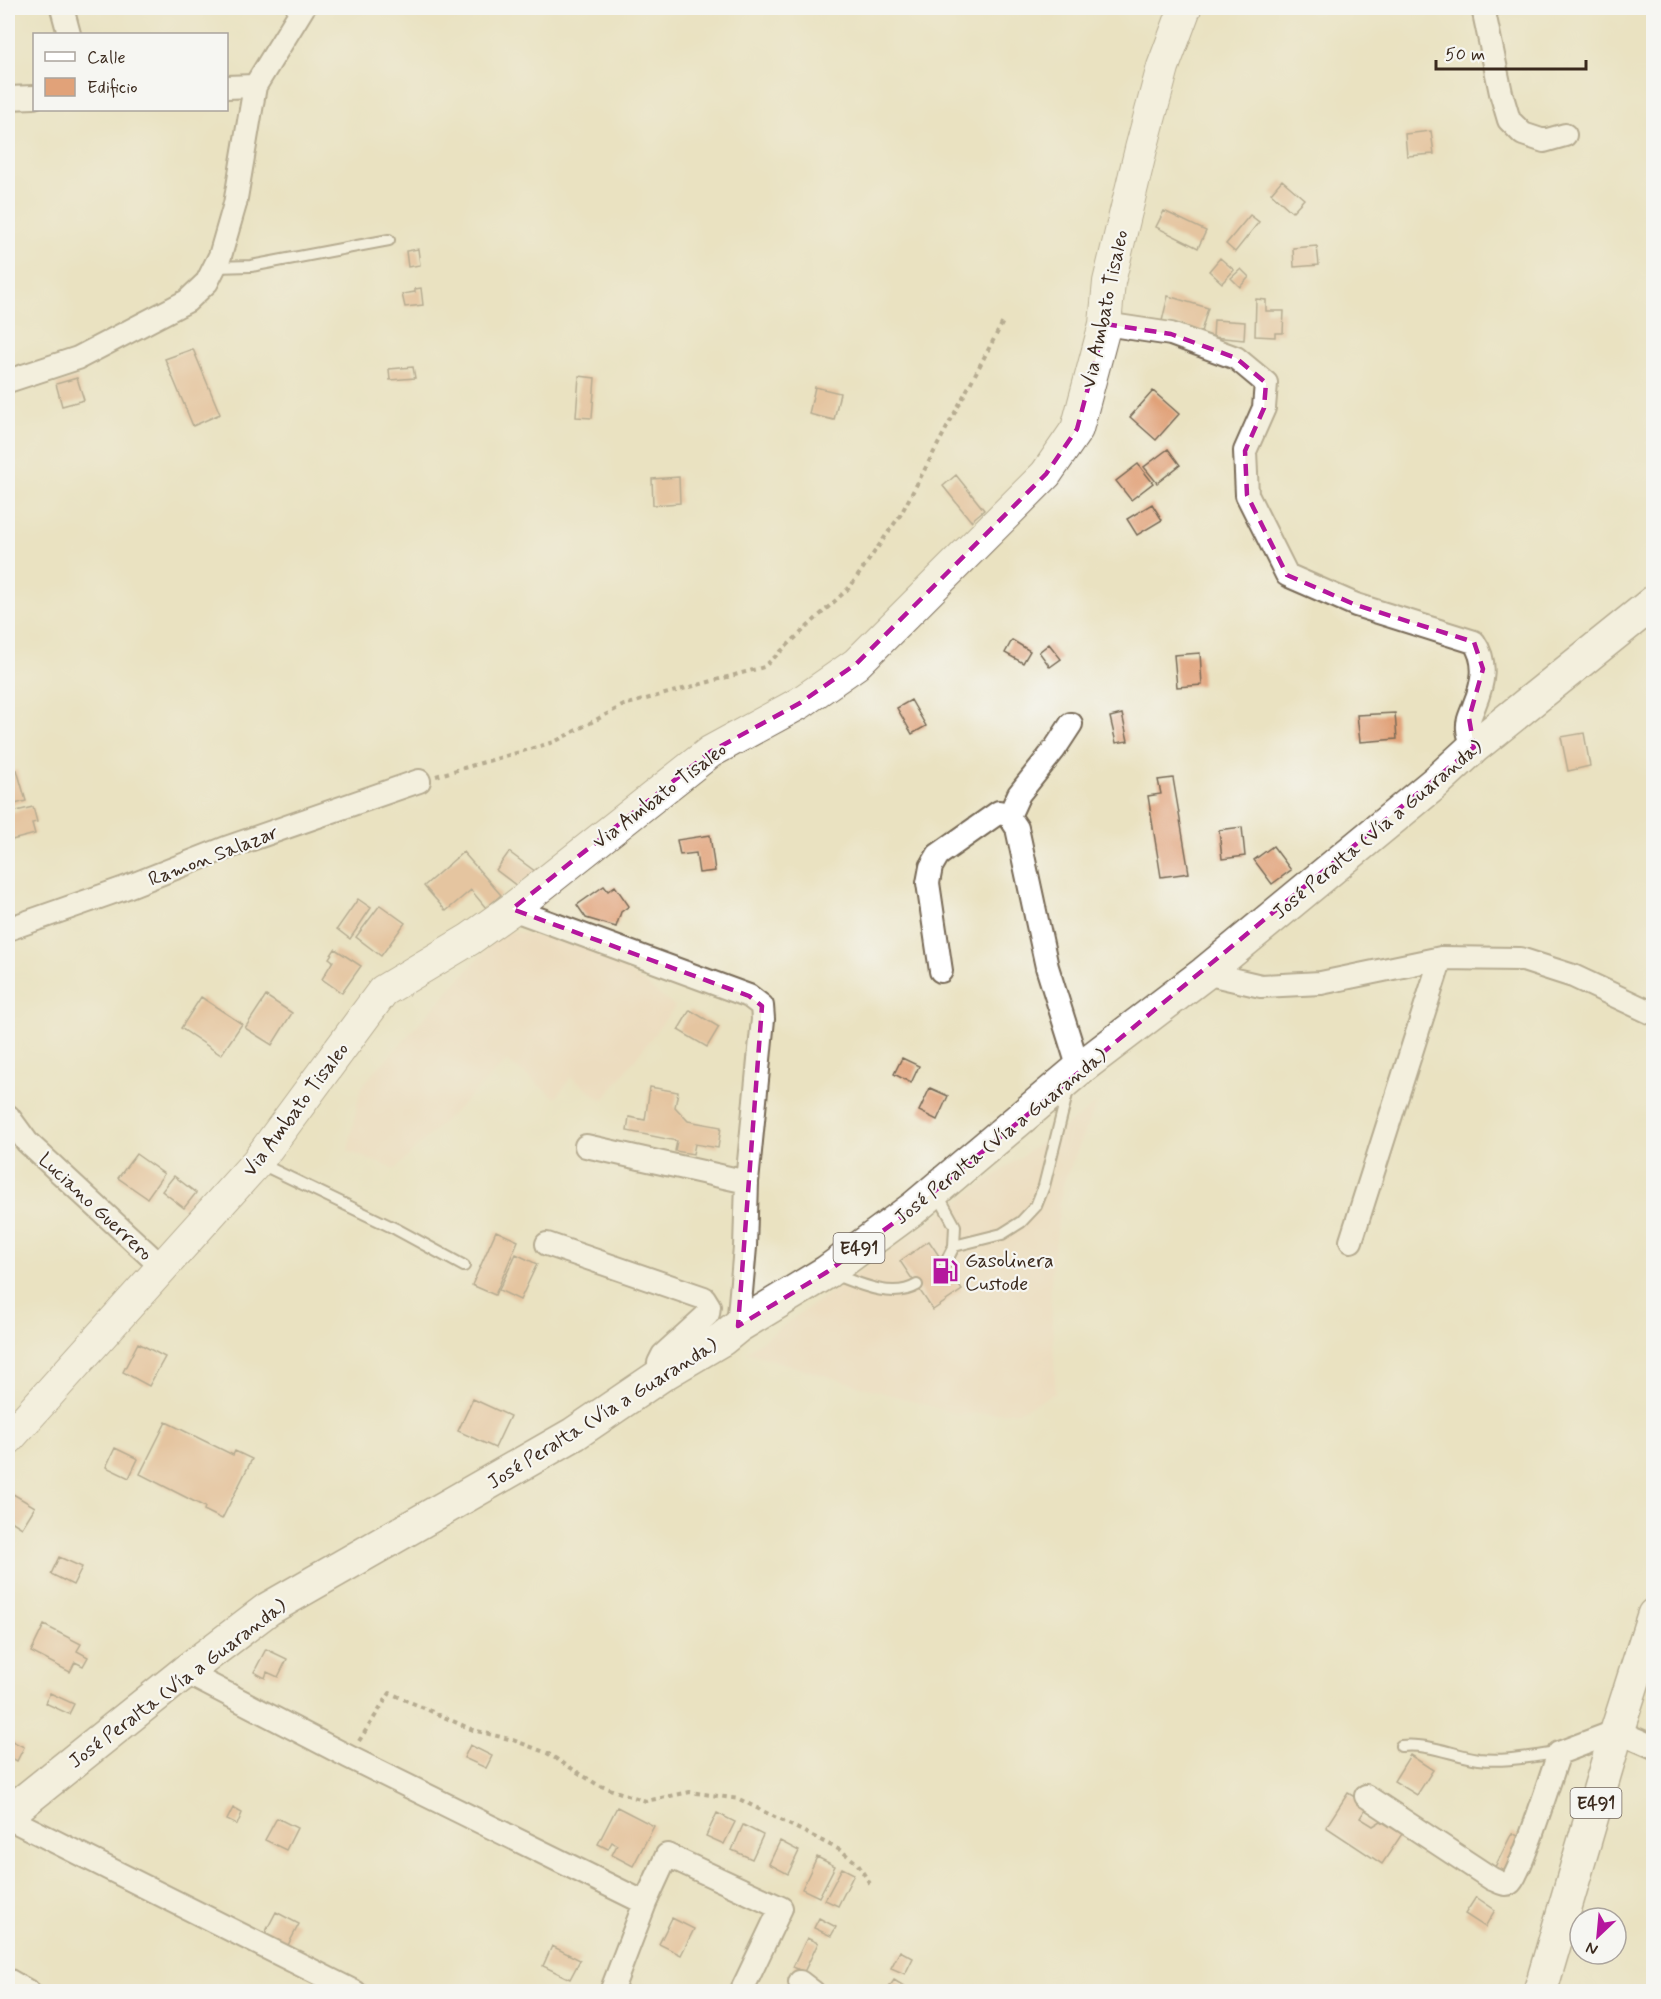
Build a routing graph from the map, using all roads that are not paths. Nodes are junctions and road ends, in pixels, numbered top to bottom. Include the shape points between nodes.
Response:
1 (62, 8) edge
2 (303, 8) edge
3 (1185, 8) edge
4 (1483, 8) edge
5 (69, 33) edge
6 (255, 86) junction
7 (228, 87) edge
8 (33, 97) edge
9 (8, 98) edge
10 (1565, 135) dead end
11 (389, 240) dead end
12 (215, 267) junction
13 (1105, 324) junction
14 (8, 381) edge
15 (1653, 602) edge
16 (1071, 724) dead end
17 (1474, 747) junction
18 (419, 781) road end
19 (1009, 816) junction
20 (512, 909) junction
21 (8, 930) edge
22 (1441, 958) junction
23 (941, 971) dead end
24 (1205, 973) junction
25 (1653, 1014) edge
26 (1075, 1072) junction
27 (8, 1116) edge
28 (586, 1146) dead end
29 (256, 1162) junction
30 (747, 1182) junction
31 (936, 1190) junction
32 (1351, 1241) dead end
33 (547, 1244) dead end
34 (954, 1246) junction
35 (945, 1264) dead end
36 (464, 1266) dead end
37 (163, 1268) junction
38 (827, 1272) junction
39 (916, 1285) dead end
40 (738, 1326) junction
41 (661, 1375) junction
42 (8, 1439) edge
43 (1653, 1615) edge
44 (185, 1672) junction
45 (1617, 1731) junction
46 (1401, 1746) dead end
47 (1653, 1747) edge
48 (1559, 1753) junction
49 (1365, 1796) dead end
50 (8, 1816) edge
51 (645, 1903) junction
52 (8, 1980) edge
53 (29, 1992) edge
54 (355, 1992) edge
55 (610, 1992) edge
56 (741, 1992) edge
57 (1540, 1992) edge

1 - 5 street
2 - 6 street
3 - 13 main road, Via Ambato Tisaleo via 1163,67 1141,149 1109,282
4 - 10 street via 1509,120 1523,134 1544,141
6 - 7 street
6 - 12 street via 235,204
8 - 9 street
11 - 12 lane via 251,266
12 - 14 street via 207,282 187,301 78,358
13 - 17 street via 1171,334 1236,358 1266,383 1264,408 1245,451 1247,495 1287,575 1356,604 1474,642 1482,654 1483,669 1467,730
13 - 20 main road, Via Ambato Tisaleo via 1077,429 1046,474 856,664 800,703 710,752
15 - 17 highway, José Peralta (Vía a Guaranda) / E491
16 - 19 street via 1019,794
17 - 24 highway, José Peralta (Vía a Guaranda) / E491
18 - 21 street, Ramon Salazar
19 - 23 street via 999,812 938,855 931,867 928,883
19 - 26 street via 1017,828
20 - 29 main road, Via Ambato Tisaleo via 384,991
20 - 30 street via 749,996 762,1006
22 - 24 street via 1321,983 1261,987
22 - 25 street via 1520,959 1573,976
22 - 32 street
24 - 26 highway, José Peralta (Vía a Guaranda) / E491
26 - 31 highway, José Peralta (Vía a Guaranda) / E491
26 - 34 lane via 1036,1206 1002,1234
27 - 37 street, Luciano Guerrero via 27,1142
28 - 30 street
29 - 36 lane
29 - 37 main road, Via Ambato Tisaleo
30 - 40 street
31 - 34 lane via 955,1226
31 - 38 highway, José Peralta (Vía a Guaranda) / E491
33 - 41 street via 704,1299 709,1306 708,1314 663,1355 659,1364
34 - 35 lane
37 - 42 main road, Via Ambato Tisaleo
38 - 39 lane via 886,1290 908,1290
38 - 40 highway, José Peralta (Vía a Guaranda) / E491
40 - 41 highway, José Peralta (Vía a Guaranda) / E491
41 - 44 highway, José Peralta (Vía a Guaranda) / E491 via 574,1434 268,1609
43 - 45 highway, E491
44 - 50 highway, José Peralta (Vía a Guaranda) / E491
44 - 51 street
45 - 47 street
45 - 48 street
45 - 57 highway, E491
46 - 48 lane via 1416,1744 1477,1759 1505,1760
48 - 49 street via 1514,1879 1509,1883 1492,1879
50 - 54 street
51 - 55 street
51 - 56 street via 667,1856 781,1908
52 - 53 street

